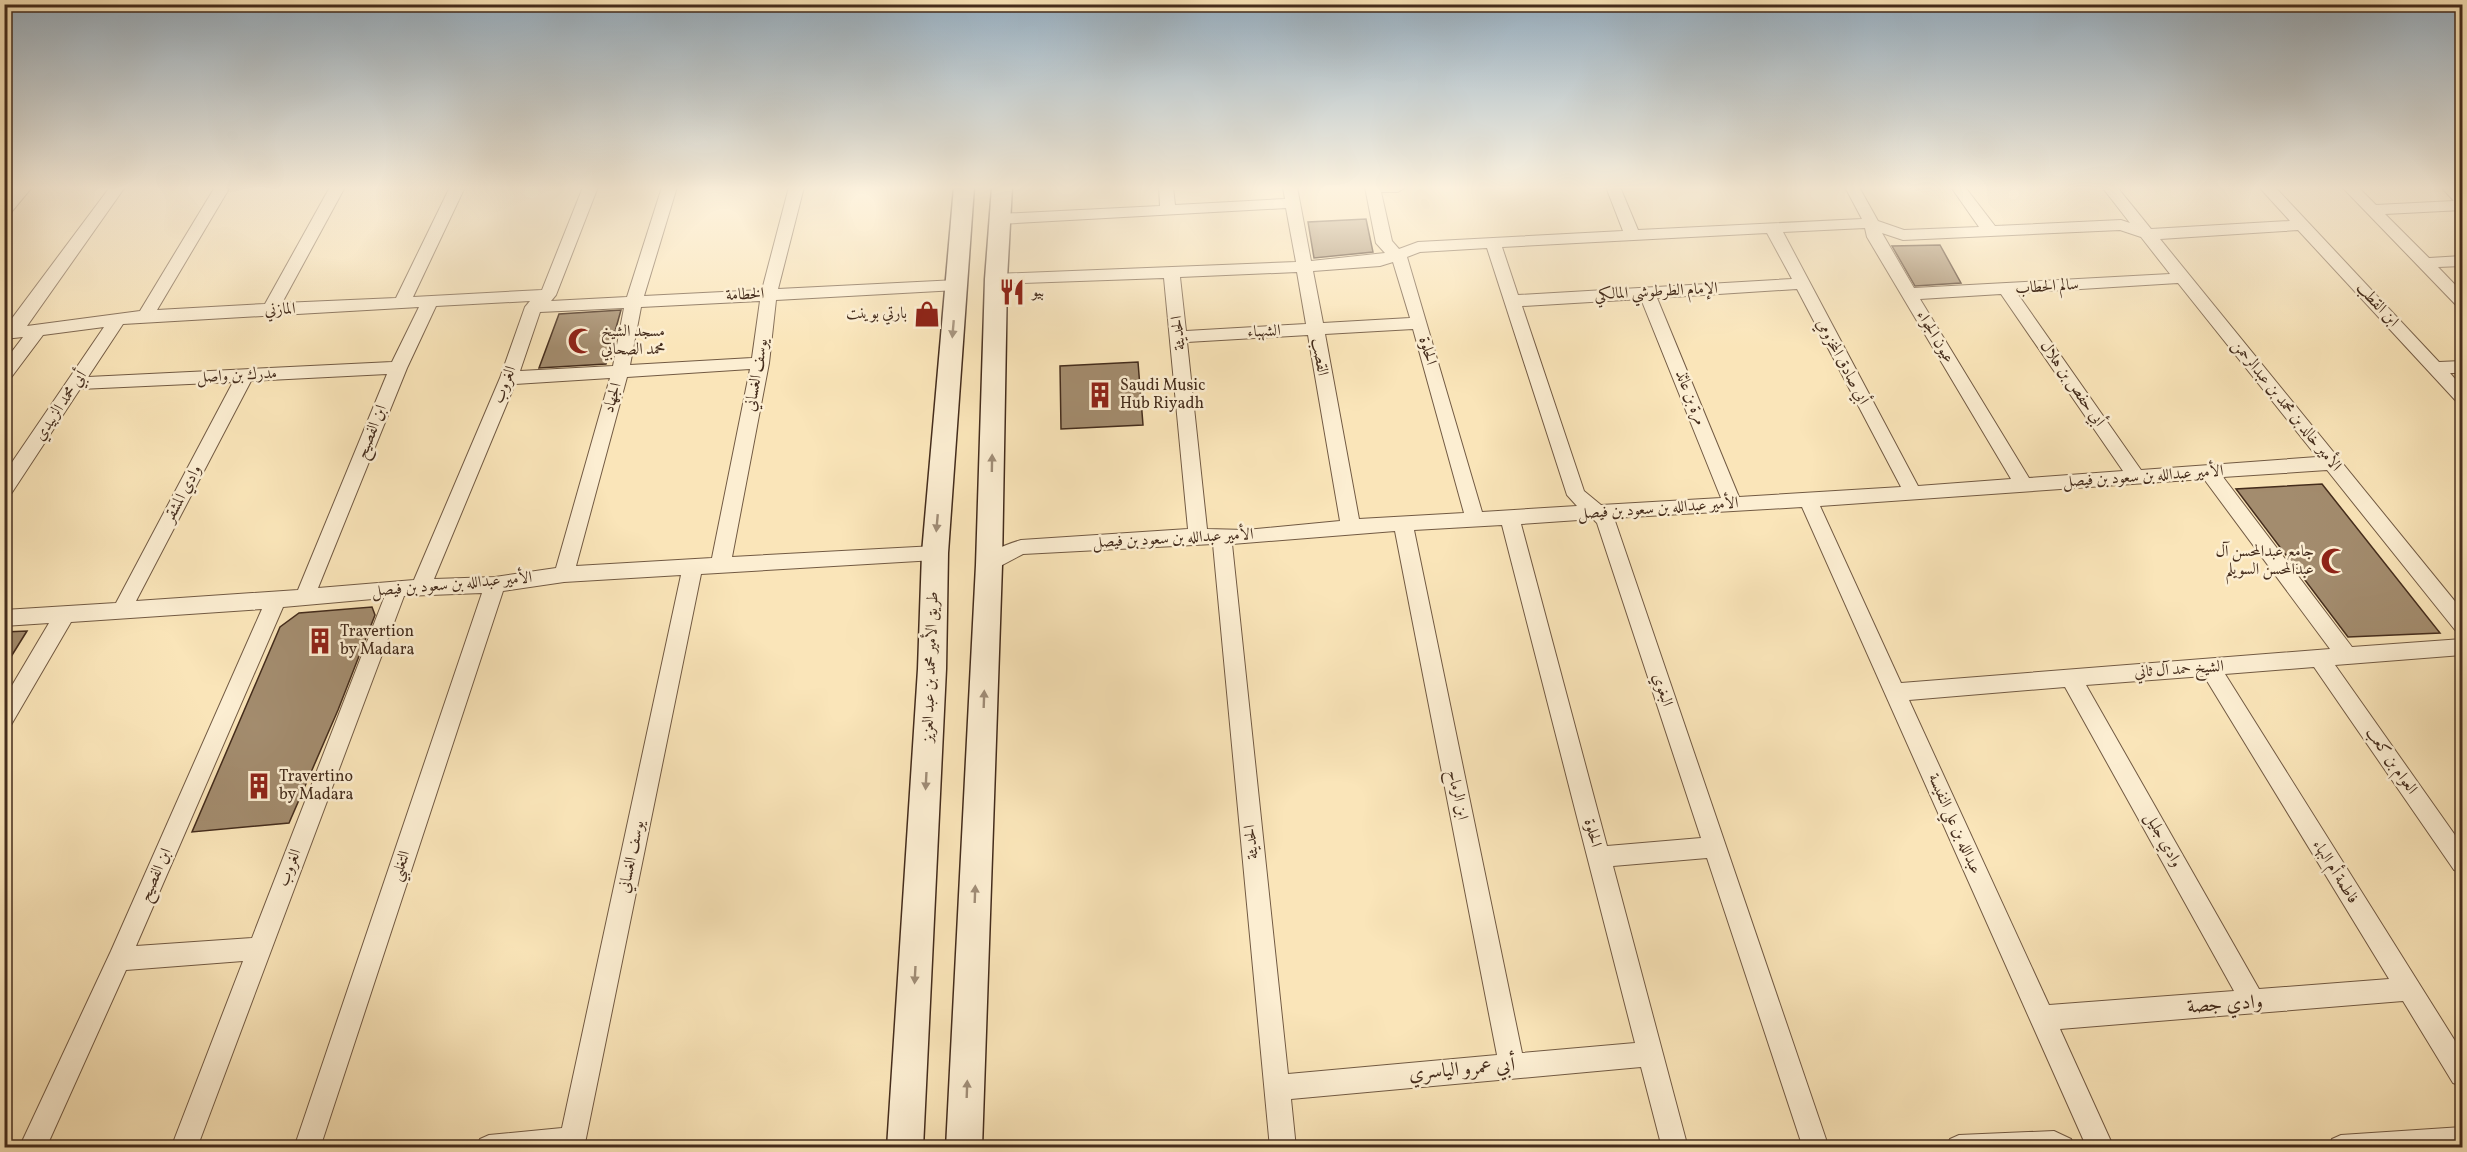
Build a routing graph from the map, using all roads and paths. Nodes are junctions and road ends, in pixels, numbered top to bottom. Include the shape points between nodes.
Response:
1 (78, 241) edge
2 (190, 241) edge
3 (308, 241) edge
4 (432, 241) edge
5 (569, 241) edge
6 (652, 241) edge
7 (782, 241) edge
8 (960, 241) edge
9 (999, 241) edge
10 (1299, 241) edge
11 (1384, 241) edge
12 (1550, 241) edge
13 (1779, 241) edge
14 (1879, 241) edge
15 (2154, 241) edge
16 (2318, 241) edge
17 (2402, 241) edge
18 (1493, 244) junction
19 (1397, 256) junction
20 (2463, 261) edge
21 (2424, 263) junction
22 (1304, 267) junction
23 (1172, 273) junction
24 (2184, 278) junction
25 (996, 279) junction
26 (1800, 284) junction
27 (957, 285) junction
28 (2007, 290) junction
29 (1647, 292) junction
30 (769, 294) junction
31 (1909, 294) junction
32 (548, 295) junction
33 (634, 301) junction
34 (1513, 301) junction
35 (2463, 301) edge
36 (430, 302) junction
37 (402, 303) junction
38 (533, 307) junction
39 (270, 310) junction
40 (145, 316) junction
41 (117, 321) junction
42 (1420, 323) junction
43 (38, 329) junction
44 (1314, 329) junction
45 (9, 334) edge
46 (1180, 337) junction
47 (760, 363) junction
48 (2463, 367) edge
49 (398, 368) junction
50 (2435, 368) junction
51 (620, 372) junction
52 (4, 375) edge
53 (245, 376) junction
54 (509, 378) junction
55 (77, 383) junction
56 (2463, 397) edge
57 (2332, 464) junction
58 (2210, 472) junction
59 (2137, 478) junction
60 (2025, 486) junction
61 (4, 489) edge
62 (1913, 494) junction
63 (1808, 500) junction
64 (1733, 504) junction
65 (1597, 513) junction
66 (1510, 518) junction
67 (1475, 520) junction
68 (1404, 524) junction
69 (1351, 527) junction
70 (1198, 536) junction
71 (1222, 537) junction
72 (935, 553) junction
73 (721, 564) junction
74 (989, 565) junction
75 (693, 566) junction
76 (564, 574) junction
77 (495, 585) junction
78 (421, 587) junction
79 (397, 589) junction
80 (305, 597) junction
81 (276, 600) junction
82 (121, 612) junction
83 (64, 615) junction
84 (4, 618) edge
85 (2463, 624) edge
86 (2463, 647) edge
87 (2348, 658) junction
88 (2320, 660) junction
89 (2210, 668) junction
90 (2071, 678) junction
91 (1895, 692) junction
92 (4, 719) edge
93 (1714, 847) junction
94 (1598, 857) junction
95 (2463, 863) edge
96 (259, 949) junction
97 (119, 959) junction
98 (2407, 989) junction
99 (2254, 1003) junction
100 (2042, 1018) junction
101 (1648, 1054) junction
102 (1512, 1065) junction
103 (2463, 1074) edge
104 (1276, 1088) junction
105 (2463, 1140) edge
106 (572, 1144) edge
107 (32, 1148) edge
108 (184, 1148) edge
109 (307, 1148) edge
110 (489, 1148) edge
111 (905, 1148) edge
112 (964, 1148) edge
113 (1283, 1148) edge
114 (1675, 1148) edge
115 (1816, 1148) edge
116 (1959, 1148) edge
117 (2062, 1148) edge
118 (2101, 1148) edge
119 (2341, 1148) edge

1 - 45 street
2 - 40 street
3 - 39 street
4 - 37 street
5 - 32 street
6 - 33 street, الجهاد
7 - 30 street, يوسف الغساني
8 - 27 main road, طريق الأمير محمد بن عبد العزيز
9 - 25 main road
10 - 22 street, القصب
11 - 19 street, الحلوة
12 - 18 street
13 - 26 street, أبي صادق المخزومي
14 - 31 street, عيون الجواء
15 - 24 street, الأمير خالد بن محمد بن عبدالرحمن
16 - 50 street, ابن القطب
17 - 21 street
18 - 19 street via 1418,247
18 - 34 street, البغوي
19 - 22 street
19 - 42 street, الحلوة via 1402,261
20 - 21 street
21 - 35 street
22 - 23 street
22 - 44 street, القصب
23 - 25 street
23 - 46 street, الحديثة
24 - 28 street, سالم الحطاب
24 - 57 street, الأمير خالد بن محمد بن عبدالرحمن
74 -> 25 main road
26 - 29 street, الإمام الطرطوشي المالكي
26 - 62 street, أبي صادق المخزومي
27 - 30 street, الخطامة
27 -> 72 main road, طريق الأمير محمد بن عبد العزيز
28 - 31 street, سالم الحطاب
28 - 59 street, أبي حفص بن هلال
29 - 34 street, الإمام الطرطوشي المالكي
29 - 64 street, مرة بن عائذ
30 - 33 street, الخطامة
30 - 47 street, يوسف الغساني
31 - 60 street, عيون الجواء
32 - 36 street, المازني
32 - 38 street
33 - 38 street, الخطامة
33 - 51 street, الجهاد
34 - 65 street, البغوي via 1576,495
36 - 37 street, المازني
36 - 49 street, ابن الفصيح
37 - 39 street, المازني
38 - 54 street, الغروب
39 - 40 street, المازني
40 - 41 street, المازني
41 - 43 street, المازني
41 - 55 street, أبي محمد الزبيدي
42 - 44 street, الشهباء
42 - 67 street, الحلوة
43 - 45 street, المازني
43 - 52 street
44 - 46 street, الشهباء
44 - 69 street, القصب
46 - 70 street, الحديثة
47 - 51 street
47 - 73 street, يوسف الغساني
48 - 50 street
49 - 53 street, مدرك بن واصل
49 - 80 street, ابن الفصيح
50 - 56 street, ابن القطب
51 - 54 street
51 - 76 street, الجهاد
53 - 55 street, مدرك بن واصل
53 - 82 street, وادي المشقر
54 - 78 street, الغروب
55 - 61 street, أبي محمد الزبيدي
57 - 58 street, الأمير عبدالله بن سعود بن فيصل
57 - 85 street, الأمير خالد بن محمد بن عبدالرحمن
58 - 59 street, الأمير عبدالله بن سعود بن فيصل
58 - 87 street
59 - 60 street, الأمير عبدالله بن سعود بن فيصل
60 - 62 street, الأمير عبدالله بن سعود بن فيصل
62 - 63 street, الأمير عبدالله بن سعود بن فيصل
63 - 64 street, الأمير عبدالله بن سعود بن فيصل
63 - 91 street, عبدالله بن علي النفيسة
64 - 65 street, الأمير عبدالله بن سعود بن فيصل
65 - 66 street, الأمير عبدالله بن سعود بن فيصل
65 - 93 street, البغوي via 1605,519
66 - 67 street, الأمير عبدالله بن سعود بن فيصل
66 - 94 street, الحلوة
67 - 68 street, الأمير عبدالله بن سعود بن فيصل
68 - 69 street, الأمير عبدالله بن سعود بن فيصل
68 - 102 street, ابن الرماح
69 - 71 street, الأمير عبدالله بن سعود بن فيصل
70 - 71 street, الأمير عبدالله بن سعود بن فيصل
70 - 74 street, الأمير عبدالله بن سعود بن فيصل via 1021,547
71 - 104 street, الحديثة
72 - 73 street, الأمير عبدالله بن سعود بن فيصل
72 -> 111 main road, طريق الأمير محمد بن عبد العزيز
73 - 75 street, الأمير عبدالله بن سعود بن فيصل
112 -> 74 main road
75 - 76 street, الأمير عبدالله بن سعود بن فيصل
75 - 106 street, يوسف الغساني
76 - 77 street, الأمير عبدالله بن سعود بن فيصل
77 - 78 street, الأمير عبدالله بن سعود بن فيصل
77 - 109 street, التغلبي
78 - 79 street, الأمير عبدالله بن سعود بن فيصل
79 - 80 street, الأمير عبدالله بن سعود بن فيصل
79 - 96 street, الغروب
80 - 81 street, الأمير عبدالله بن سعود بن فيصل
81 - 82 street, الأمير عبدالله بن سعود بن فيصل
81 - 97 street, ابن الفصيح
82 - 83 street, الأمير عبدالله بن سعود بن فيصل
83 - 84 street, الأمير عبدالله بن سعود بن فيصل
83 - 92 street
86 - 87 street, الشيخ حمد آل ثاني
87 - 88 street, الشيخ حمد آل ثاني
88 - 89 street, الشيخ حمد آل ثاني
88 - 95 street, العوام بن كعب
89 - 90 street, الشيخ حمد آل ثاني
89 - 98 street, فاطمة أم البهاء
90 - 91 street, الشيخ حمد آل ثاني
90 - 99 street, وادي جليل
91 - 100 street, عبدالله بن علي النفيسة
93 - 94 street
93 - 115 street, البغوي
94 - 101 street, الحلوة
96 - 97 street
96 - 108 street, الغروب
97 - 107 street, ابن الفصيح
98 - 99 street, وادي جصة
98 - 103 street, فاطمة أم البهاء
99 - 100 street, وادي جصة
100 - 118 street, عبدالله بن علي النفيسة
101 - 102 street, أبي عمرو الياسري
101 - 114 street, الحلوة
102 - 104 street, أبي عمرو الياسري
104 - 113 street, الحديثة
105 - 119 street
106 - 110 street
116 - 117 street via 2054,1144

